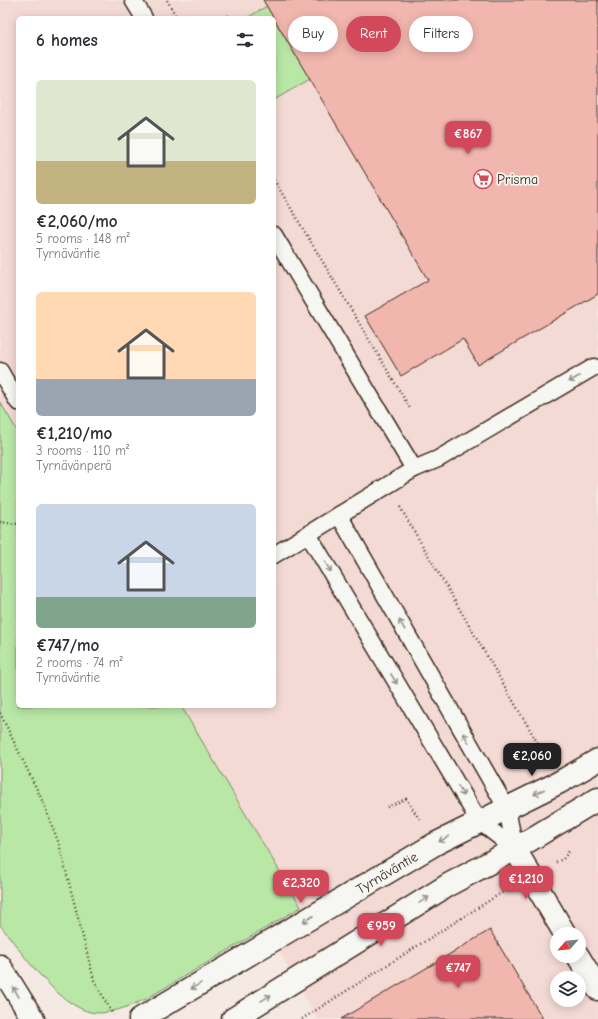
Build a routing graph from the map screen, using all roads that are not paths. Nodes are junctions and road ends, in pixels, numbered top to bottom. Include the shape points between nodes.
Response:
1 (133, 0) edge
2 (143, 16) edge
3 (276, 238) edge
4 (594, 367) dead end
5 (0, 371) edge
6 (16, 399) edge
7 (414, 469) junction
8 (339, 515) junction
9 (308, 534) junction
10 (276, 554) edge
11 (598, 760) edge
12 (598, 800) edge
13 (507, 809) junction
14 (479, 821) junction
15 (514, 849) junction
16 (561, 927) edge
17 (582, 963) edge
18 (0, 966) edge
19 (598, 989) edge
20 (32, 1019) edge
21 (140, 1019) edge
22 (233, 1019) edge

1 - 2 lane
3 - 7 lane
4 -> 7 lane via 438,459
5 - 6 lane
7 - 8 lane
8 - 9 lane
13 -> 8 lane
9 - 10 lane
9 -> 14 lane
11 -> 13 street, Tyrnäväntie
12 - 15 street
13 - 14 street, Tyrnäväntie
13 - 15 lane
14 - 15 lane
14 -> 21 street, Tyrnäväntie
15 - 16 street
22 -> 15 street via 448,885
17 - 19 street
20 -> 18 street

